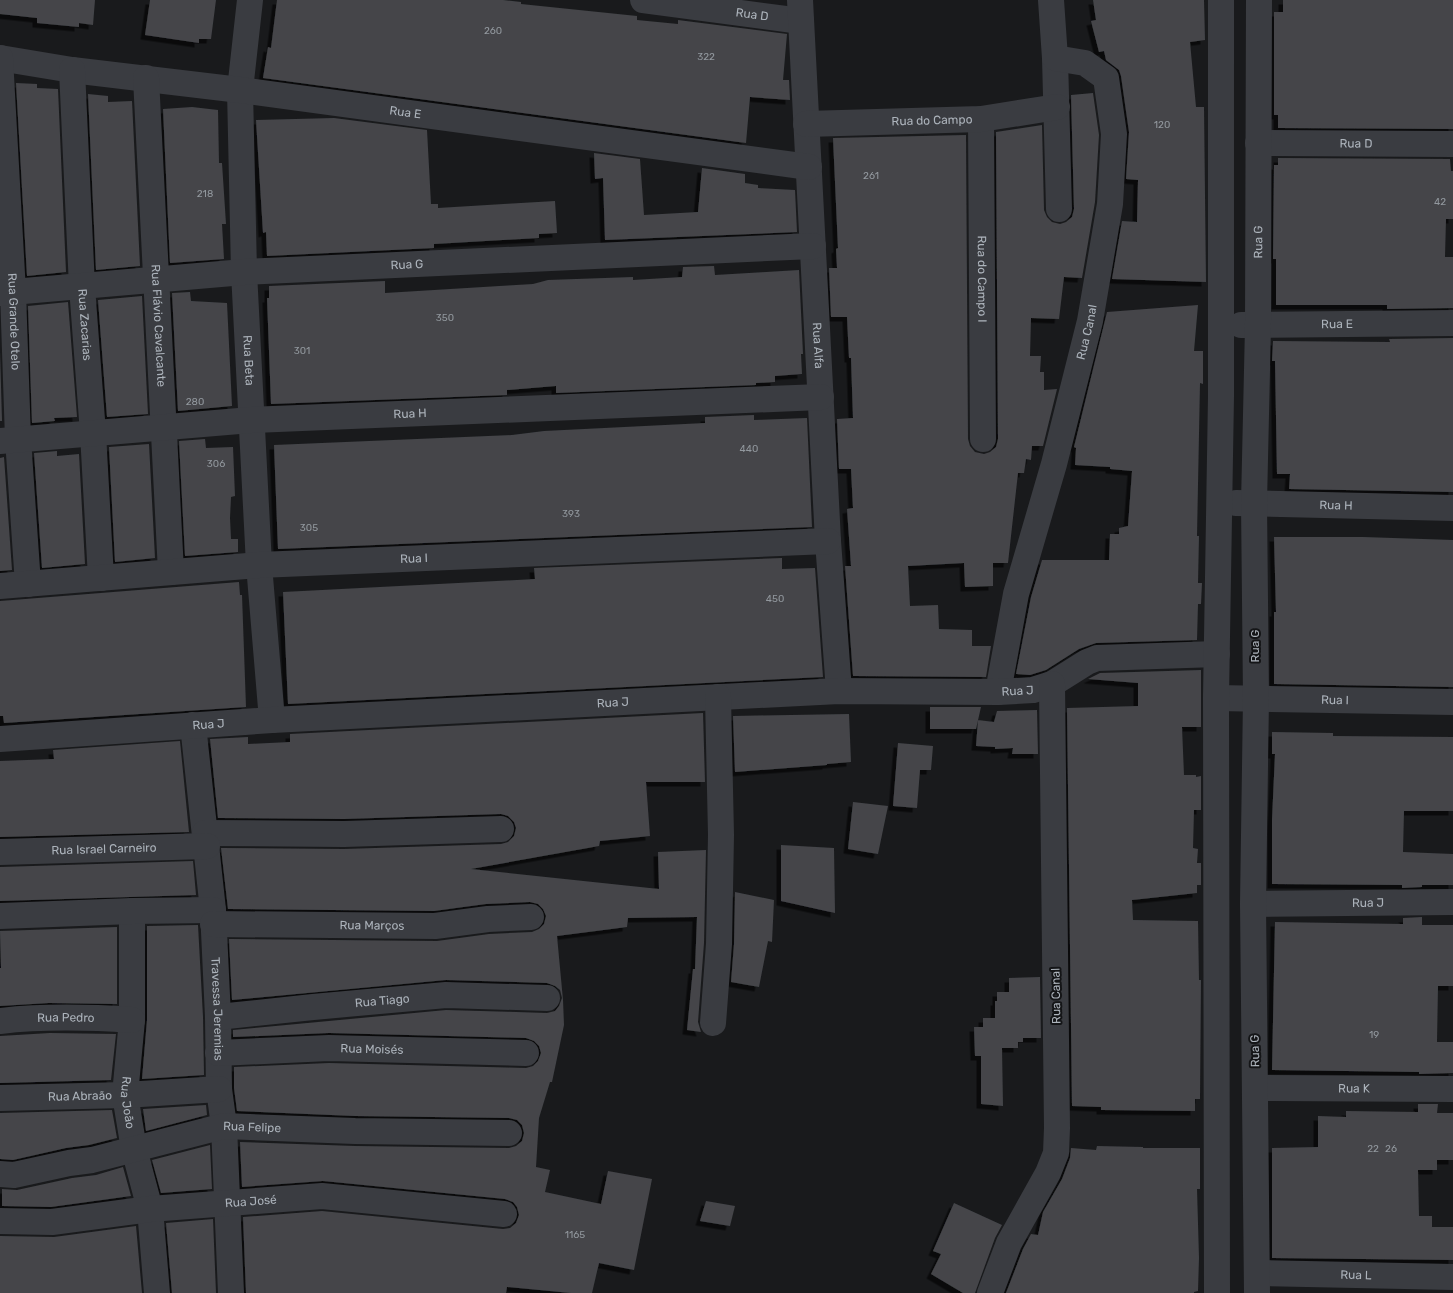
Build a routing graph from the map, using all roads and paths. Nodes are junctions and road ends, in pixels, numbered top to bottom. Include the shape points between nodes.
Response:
1 (250, 0) edge
2 (643, 0) edge
3 (1051, 0) edge
4 (1221, 0) edge
5 (1259, 0) edge
6 (801, 11) edge
7 (0, 58) edge
8 (1055, 58) junction
9 (72, 70) junction
10 (146, 78) junction
11 (240, 90) junction
12 (1056, 108) junction
13 (981, 118) junction
14 (806, 124) junction
15 (1258, 143) junction
16 (1453, 144) edge
17 (809, 167) junction
18 (1059, 209) dead end
19 (813, 246) junction
20 (244, 272) junction
21 (158, 279) junction
22 (82, 287) junction
23 (7, 293) edge
24 (1453, 323) edge
25 (1221, 325) junction
26 (1258, 326) junction
27 (821, 397) junction
28 (251, 420) junction
29 (164, 428) junction
30 (93, 433) junction
31 (983, 439) dead end
32 (9, 440) edge
33 (1219, 503) junction
34 (1254, 503) junction
35 (1453, 508) edge
36 (828, 541) junction
37 (259, 565) junction
38 (171, 572) junction
39 (101, 578) junction
40 (28, 584) junction
41 (0, 586) edge
42 (1217, 654) junction
43 (1052, 684) junction
44 (838, 691) junction
45 (998, 692) junction
46 (718, 697) junction
47 (1216, 698) junction
48 (1256, 698) junction
49 (1453, 702) edge
50 (272, 720) junction
51 (193, 725) junction
52 (0, 739) edge
53 (501, 829) dead end
54 (206, 839) junction
55 (0, 852) edge
56 (1453, 902) edge
57 (1253, 904) junction
58 (132, 911) junction
59 (0, 916) edge
60 (213, 917) junction
61 (531, 917) dead end
62 (547, 998) dead end
63 (218, 1018) junction
64 (132, 1020) junction
65 (0, 1021) edge
66 (713, 1023) dead end
67 (218, 1053) junction
68 (526, 1053) dead end
69 (1255, 1088) junction
70 (219, 1089) junction
71 (1453, 1089) edge
72 (125, 1095) junction
73 (0, 1098) edge
74 (224, 1126) junction
75 (509, 1134) dead end
76 (134, 1149) junction
77 (0, 1174) edge
78 (228, 1203) junction
79 (150, 1209) junction
80 (504, 1214) dead end
81 (0, 1222) edge
82 (1453, 1277) edge
83 (1257, 1283) edge
84 (157, 1293) edge
85 (231, 1293) edge
86 (990, 1293) edge
87 (1217, 1293) edge

1 - 11 street, Rua Beta
2 - 6 street, Rua D
3 - 8 street
4 - 25 street
5 - 15 street, Rua G
6 - 14 street, Rua Alfa
7 - 9 street, Rua E
7 - 23 street, Rua Grande Otelo
8 - 12 street
8 - 45 street, Rua Canal via 1085,63 1106,78 1114,134 1110,204 1090,321 1054,464 1016,594
9 - 10 street, Rua E
9 - 22 street, Rua Zacarias
10 - 11 street, Rua E
10 - 21 street, Rua Flávio Cavalcante
11 - 17 street, Rua E
11 - 20 street, Rua Beta
12 - 13 street, Rua do Campo
12 - 18 street
13 - 14 street, Rua do Campo
13 - 31 street, Rua do Campo I
14 - 17 street, Rua Alfa
15 - 16 street, Rua D
15 - 26 street, Rua G
17 - 19 street, Rua Alfa
19 - 20 street, Rua G
19 - 27 street, Rua Alfa
20 - 21 street, Rua G
20 - 28 street, Rua Beta
21 - 22 street, Rua G
21 - 29 street, Rua Flávio Cavalcante
22 - 23 street, Rua G
22 - 30 street, Rua Zacarias
23 - 32 street, Rua Grande Otelo
24 - 26 street, Rua E
25 - 26 street, Rua E
25 - 33 street
26 - 34 street, Rua G
27 - 28 street, Rua H
27 - 36 street, Rua Alfa
28 - 29 street, Rua H
28 - 37 street, Rua Beta
29 - 30 street, Rua H
29 - 38 street, Rua Flávio Cavalcante
30 - 32 street, Rua H
30 - 39 street, Rua Zacarias
32 - 40 street, Rua Grande Otelo
33 - 34 street, Rua H
33 - 42 street
34 - 35 street, Rua H
34 - 48 street, Rua G
36 - 37 street, Rua I
36 - 44 street, Rua Alfa
37 - 38 street, Rua I
37 - 50 street, Rua Beta
38 - 39 street, Rua I
39 - 40 street, Rua I
40 - 41 street, Rua I
42 - 43 street, Rua J via 1097,658
42 - 47 street
43 - 45 street, Rua J via 1033,690
43 - 86 street, Rua Canal via 1056,1153 1010,1242
44 - 45 street, Rua J
44 - 46 street, Rua J
46 - 50 street, Rua J
46 - 66 street via 721,835 719,944
47 - 48 street, Rua I
47 - 87 street
48 - 49 street, Rua I
48 - 57 street, Rua G
50 - 51 street, Rua J
51 - 52 street, Rua J
51 - 54 street, Travessa Jeremias
53 - 54 street, Rua Israel Carneiro
54 - 55 street, Rua Israel Carneiro
54 - 60 street, Travessa Jeremias
56 - 57 street, Rua J
57 - 69 street, Rua G
58 - 59 street, Rua Marços
58 - 60 street, Rua Marços
58 - 64 street, Rua João
60 - 61 street, Rua Marços via 435,926
60 - 63 street, Travessa Jeremias
62 - 63 street, Rua Tiago via 446,995
63 - 67 street, Travessa Jeremias
64 - 65 street, Rua Pedro via 73,1016
64 - 72 street, Rua João
67 - 68 street, Rua Moisés via 329,1048
67 - 70 street, Travessa Jeremias
69 - 71 street, Rua K
69 - 83 street, Rua G
70 - 72 street, Rua Abraão
70 - 74 street, Travessa Jeremias
72 - 73 street, Rua Abraão
72 - 76 street, Rua João
74 - 75 street, Rua Felipe
74 - 76 street, Rua Felipe
74 - 78 street, Travessa Jeremias
76 - 77 street, Rua Felipe via 14,1175
76 - 79 street, Rua João
78 - 79 street, Rua José
78 - 80 street, Rua José via 322,1196
78 - 85 street, Travessa Jeremias
79 - 81 street, Rua José via 52,1222
79 - 84 street, Rua João
82 - 83 street, Rua L

